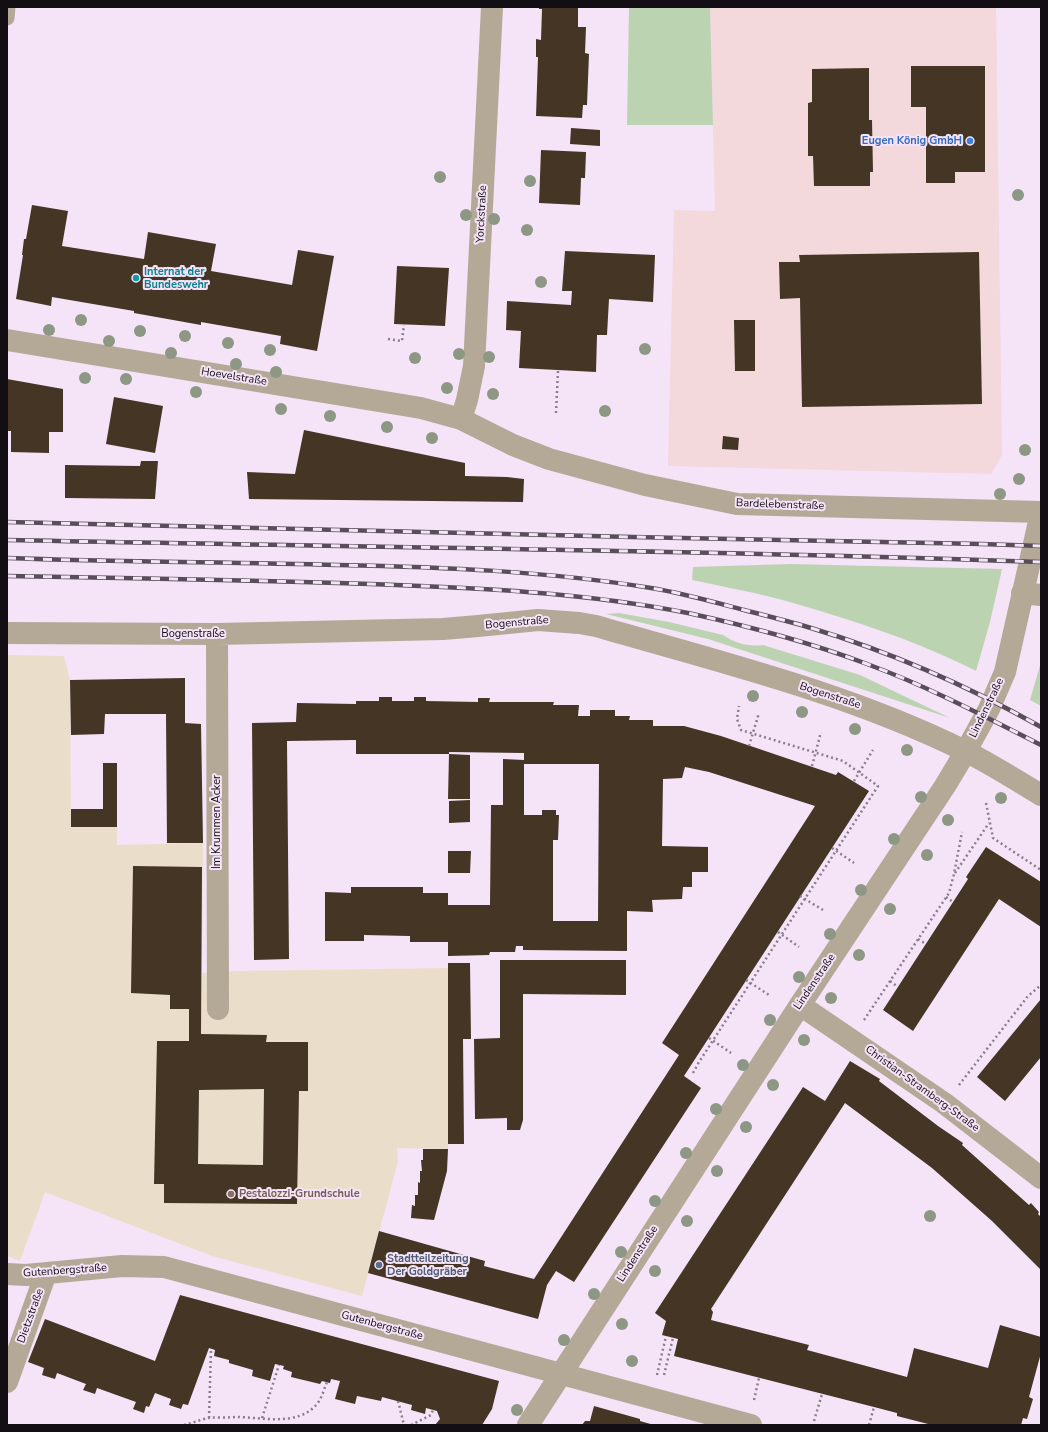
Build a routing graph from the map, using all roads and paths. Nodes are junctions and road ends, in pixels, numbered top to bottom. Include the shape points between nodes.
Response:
1 (8, 7) edge
2 (492, 7) edge
3 (7, 18) edge
4 (404, 325) dead end
5 (7, 340) edge
6 (388, 340) dead end
7 (558, 371) dead end
8 (556, 413) dead end
9 (461, 419) junction
10 (1041, 513) edge
11 (1032, 594) edge
12 (7, 633) edge
13 (217, 634) junction
14 (739, 706) dead end
15 (759, 713) dead end
16 (821, 732) dead end
17 (752, 733) junction
18 (749, 746) dead end
19 (873, 750) dead end
20 (966, 751) junction
21 (816, 752) junction
22 (812, 766) dead end
23 (860, 772) junction
24 (854, 781) dead end
25 (1041, 795) edge
26 (986, 803) dead end
27 (990, 823) junction
28 (962, 832) dead end
29 (832, 848) dead end
30 (836, 851) junction
31 (854, 863) dead end
32 (1041, 870) edge
33 (954, 874) junction
34 (800, 896) dead end
35 (946, 897) junction
36 (804, 899) junction
37 (953, 902) dead end
38 (823, 910) dead end
39 (778, 932) dead end
40 (782, 935) junction
41 (918, 939) junction
42 (926, 944) dead end
43 (800, 947) dead end
44 (746, 980) dead end
45 (890, 981) junction
46 (750, 983) junction
47 (1041, 985) edge
48 (898, 987) dead end
49 (769, 994) dead end
50 (800, 1005) junction
51 (218, 1009) dead end
52 (866, 1018) dead end
53 (709, 1038) dead end
54 (713, 1041) junction
55 (731, 1053) dead end
56 (693, 1073) dead end
57 (964, 1078) dead end
58 (1041, 1178) edge
59 (46, 1273) junction
60 (7, 1274) edge
61 (666, 1336) dead end
62 (673, 1338) dead end
63 (212, 1349) dead end
64 (661, 1357) junction
65 (668, 1359) junction
66 (279, 1365) dead end
67 (561, 1374) junction
68 (656, 1378) dead end
69 (759, 1378) dead end
70 (663, 1380) dead end
71 (7, 1382) edge
72 (327, 1382) dead end
73 (822, 1394) dead end
74 (398, 1401) dead end
75 (874, 1407) dead end
76 (433, 1410) dead end
77 (752, 1414) edge
78 (208, 1418) junction
79 (262, 1418) junction
80 (814, 1421) dead end
81 (184, 1425) edge
82 (404, 1425) edge
83 (411, 1425) edge
84 (528, 1425) edge
85 (869, 1425) edge

1 - 3 lane
2 - 9 street, Yorckstraße via 474,366
4 - 6 path via 402,341
5 - 9 street, Hoevelstraße via 421,408
7 - 8 path
9 - 10 street, Bardelebenstraße via 513,445 549,459 646,485 737,504
10 - 11 street, Lindenstraße
11 - 20 street, Lindenstraße via 1005,672 989,709
12 - 13 street, Bogenstraße
13 - 20 street, Bogenstraße via 443,629 538,620 579,622 802,687 868,709
13 - 51 street, Im Krummen Acker
14 - 17 path via 737,719 741,730
15 - 17 path
16 - 21 path
17 - 18 path
17 - 21 path
19 - 23 path
20 - 25 street, Bogenstraße
20 - 50 street, Lindenstraße
21 - 22 path
21 - 23 path via 843,760
23 - 24 path
23 - 30 path via 878,786
26 - 27 path
27 - 32 path via 993,838
27 - 33 path
28 - 33 path
29 - 30 path
30 - 31 path
30 - 36 path
33 - 35 path
34 - 36 path
35 - 37 path
35 - 41 path
36 - 38 path
36 - 40 path
39 - 40 path
40 - 43 path
40 - 46 path
41 - 42 path
41 - 45 path
44 - 46 path
45 - 48 path
45 - 52 path
46 - 49 path
46 - 54 path
47 - 57 path via 1028,996
50 - 58 street, Christian-Stramberg-Straße via 944,1103
50 - 67 street, Lindenstraße
53 - 54 path
54 - 55 path
54 - 56 path
59 - 60 street, Gutenbergstraße
59 - 67 street, Gutenbergstraße via 122,1266 164,1267
59 - 71 street, Dietzstraße
61 - 64 path
62 - 65 path
63 - 78 path
64 - 65 path
64 - 68 path
65 - 70 path
66 - 79 path
67 - 77 street, Gutenbergstraße
67 - 84 street, Lindenstraße
69 - 77 path
72 - 79 path via 317,1404 309,1411 282,1419
73 - 80 path
74 - 82 path
75 - 85 path
76 - 83 path via 431,1415
78 - 79 path
78 - 81 path

